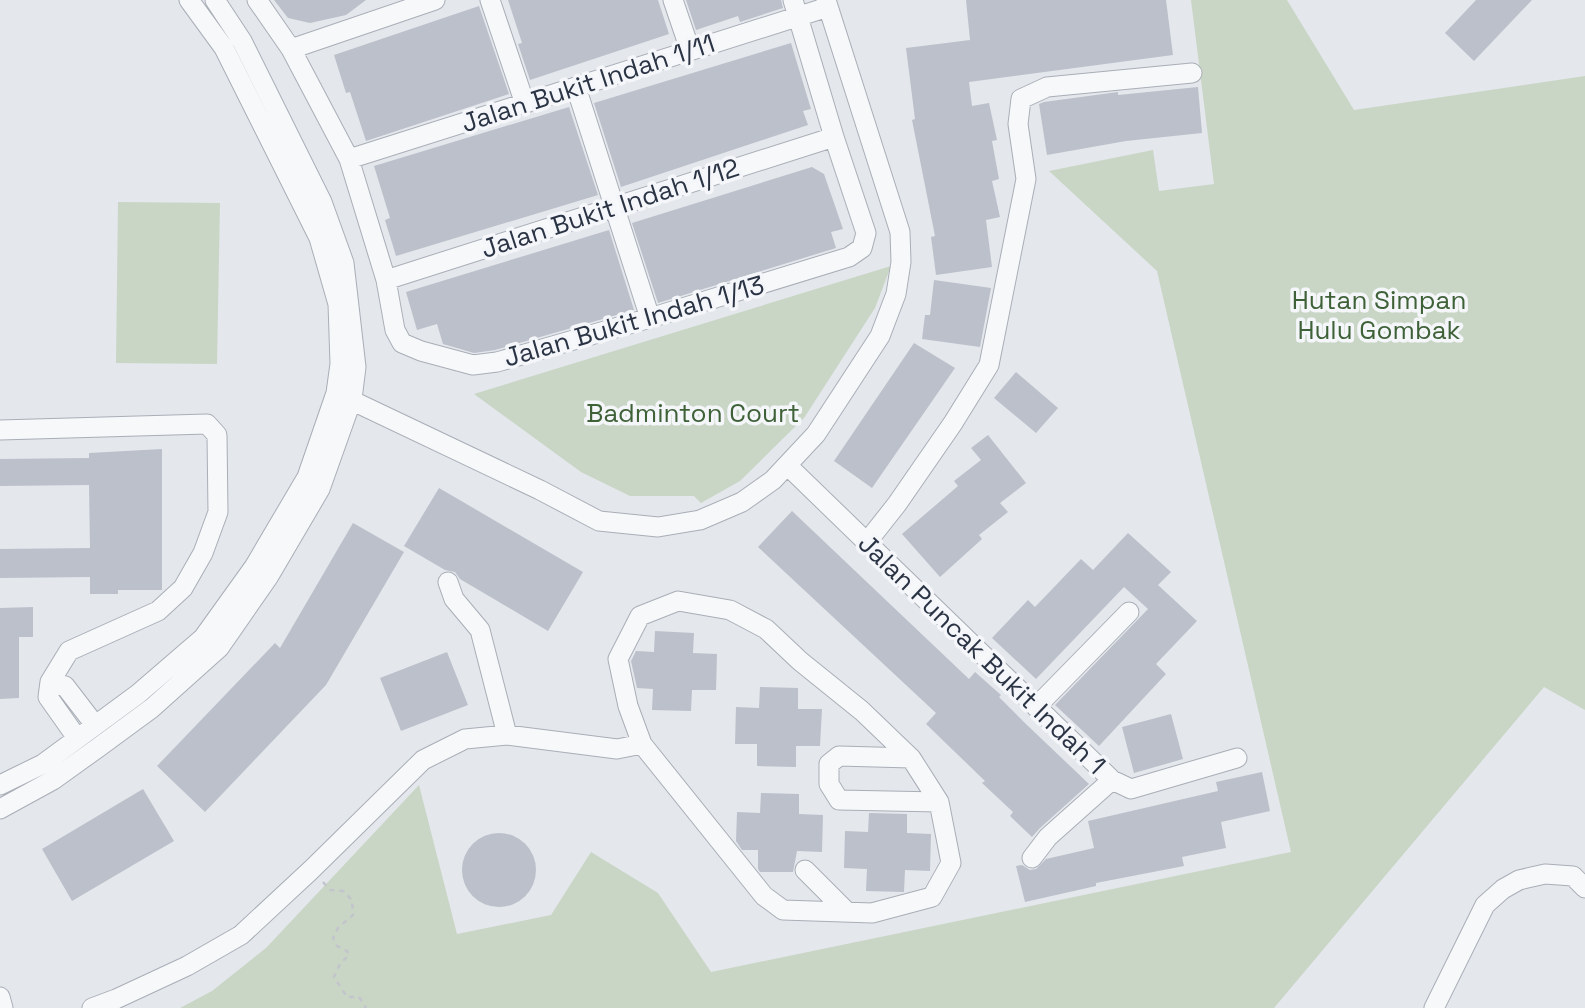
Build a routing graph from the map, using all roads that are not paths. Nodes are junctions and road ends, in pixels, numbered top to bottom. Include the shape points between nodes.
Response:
1 (189, 0) edge
2 (215, 0) edge
3 (257, 0) edge
4 (435, 0) edge
5 (491, 0) edge
6 (673, 0) edge
7 (410, 3) edge
8 (827, 4) edge
9 (795, 9) edge
10 (291, 49) junction
11 (690, 50) junction
12 (1192, 74) dead end
13 (576, 88) junction
14 (525, 104) junction
15 (834, 136) junction
16 (349, 159) junction
17 (614, 207) junction
18 (386, 280) junction
19 (650, 318) junction
20 (344, 396) junction
21 (0, 430) edge
22 (788, 466) junction
23 (867, 542) junction
24 (448, 582) dead end
25 (1129, 612) dead end
26 (50, 682) junction
27 (1036, 707) junction
28 (95, 725) junction
29 (507, 736) junction
30 (77, 738) junction
31 (642, 744) junction
32 (911, 758) junction
33 (1237, 758) dead end
34 (1112, 780) junction
35 (0, 785) edge
36 (939, 802) junction
37 (0, 809) edge
38 (1032, 858) dead end
39 (805, 870) dead end
40 (1585, 888) edge
41 (847, 912) junction
42 (0, 997) edge
43 (4, 1008) edge
44 (92, 1008) edge
45 (1434, 1008) edge

1 - 20 street via 224,48 319,238 338,304
2 - 20 street via 242,41 322,202 344,263 356,367
3 - 10 street
4 - 7 street
5 - 14 street
6 - 11 street
7 - 10 street
8 - 9 street, Jalan Bukit Indah 1/11
8 - 22 street via 900,232 901,262 896,294 880,336 816,434
9 - 11 street, Jalan Bukit Indah 1/11
9 - 15 street
10 - 16 street
11 - 13 street, Jalan Bukit Indah 1/11
12 - 23 street via 1047,87 1021,99 1018,124 1026,179 989,365
13 - 14 street, Jalan Bukit Indah 1/11
13 - 17 street
14 - 16 street, Jalan Bukit Indah 1/11
15 - 17 street, Jalan Bukit Indah 1/12
15 - 19 street, Jalan Bukit Indah 1/13 via 866,233 862,248 849,257
16 - 18 street
17 - 18 street, Jalan Bukit Indah 1/12
17 - 19 street
18 - 19 street, Jalan Bukit Indah 1/13 via 395,330 402,343 472,365
20 - 22 street via 599,521 658,527 700,520 742,502
20 - 28 street via 307,477 254,567 203,638
20 - 37 street via 320,489 269,576 219,648 152,708 99,747 53,780
21 - 26 street via 207,424 217,435 218,512 203,553 183,588 158,611 69,651
22 - 23 street, Jalan Puncak Bukit Indah 1
23 - 27 street, Jalan Puncak Bukit Indah 1
24 - 29 street via 454,599 480,630
25 - 27 street
26 - 28 street via 65,687
26 - 30 street via 48,697
27 - 34 street, Jalan Puncak Bukit Indah 1
28 - 30 street
29 - 31 street via 617,749
29 - 44 street via 465,739 423,760 241,935 187,966
30 - 35 street via 43,764
31 - 32 street via 618,659 640,616 678,601 730,610 766,629
31 - 41 street via 764,897 783,910
32 - 36 street
32 - 36 street via 839,756 829,764 829,784 839,800
33 - 34 street, Jalan Puncak Bukit Indah 1 via 1131,789
34 - 38 street via 1048,837
36 - 41 street via 951,863 932,897 872,913
39 - 41 street
40 - 45 street via 1573,876 1545,874 1503,889 1485,905
42 - 43 street

